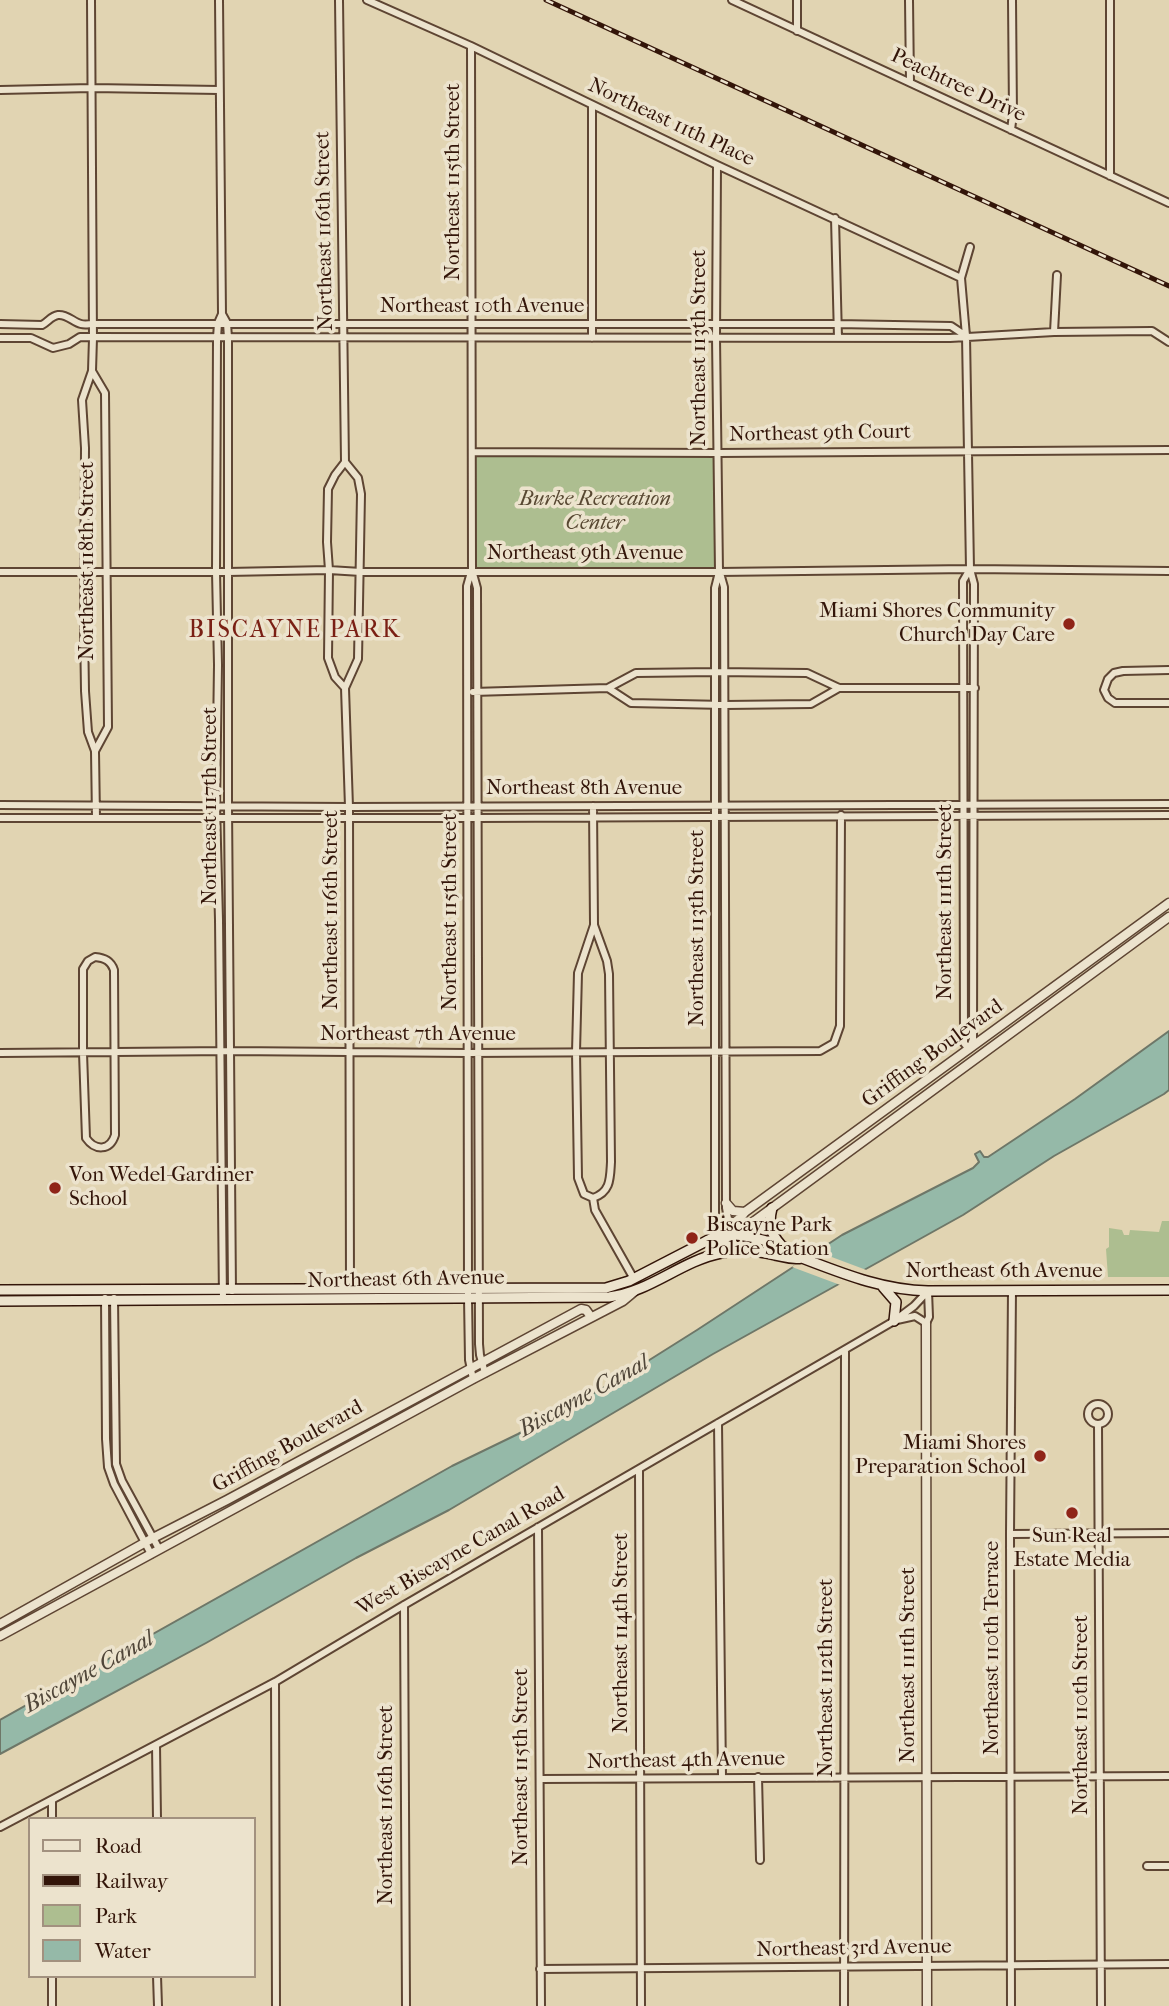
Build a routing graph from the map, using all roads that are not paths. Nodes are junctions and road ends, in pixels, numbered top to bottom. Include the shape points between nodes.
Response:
1 (91, 0) edge
2 (219, 0) edge
3 (339, 0) edge
4 (367, 0) edge
5 (732, 0) edge
6 (797, 0) edge
7 (909, 0) edge
8 (1012, 0) edge
9 (1110, 0) edge
10 (797, 31) junction
11 (471, 46) junction
12 (910, 82) junction
13 (92, 88) junction
14 (0, 90) edge
15 (219, 90) junction
16 (592, 106) junction
17 (1010, 130) junction
18 (717, 165) junction
19 (1110, 176) junction
20 (1169, 203) edge
21 (835, 218) junction
22 (970, 247) dead end
23 (1057, 275) dead end
24 (961, 278) junction
25 (222, 314) junction
26 (218, 323) junction
27 (227, 323) junction
28 (472, 323) junction
29 (0, 324) edge
30 (94, 324) junction
31 (592, 324) junction
32 (837, 324) junction
33 (343, 325) junction
34 (716, 325) junction
35 (1054, 332) junction
36 (966, 336) junction
37 (344, 337) junction
38 (0, 338) edge
39 (93, 338) junction
40 (217, 338) junction
41 (228, 338) junction
42 (592, 338) junction
43 (716, 338) junction
44 (838, 338) junction
45 (472, 339) junction
46 (1169, 342) edge
47 (92, 371) junction
48 (969, 450) junction
49 (1169, 450) edge
50 (472, 452) junction
51 (718, 453) junction
52 (345, 462) junction
53 (970, 569) junction
54 (329, 570) junction
55 (472, 570) junction
56 (106, 571) junction
57 (1169, 571) edge
58 (0, 572) edge
59 (85, 572) junction
60 (216, 572) junction
61 (228, 572) junction
62 (361, 572) junction
63 (719, 572) junction
64 (1169, 670) edge
65 (716, 672) junction
66 (725, 672) junction
67 (345, 688) junction
68 (608, 688) junction
69 (839, 688) junction
70 (963, 688) junction
71 (975, 688) junction
72 (477, 691) junction
73 (467, 692) junction
74 (1169, 703) edge
75 (715, 705) junction
76 (725, 705) junction
77 (95, 751) junction
78 (1169, 804) edge
79 (0, 805) edge
80 (724, 805) junction
81 (963, 805) junction
82 (974, 805) junction
83 (216, 806) junction
84 (228, 806) junction
85 (593, 806) junction
86 (716, 806) junction
87 (793, 806) junction
88 (841, 806) junction
89 (95, 807) junction
90 (349, 807) junction
91 (468, 807) junction
92 (478, 807) junction
93 (1169, 815) edge
94 (964, 816) junction
95 (974, 816) junction
96 (217, 817) junction
97 (228, 817) junction
98 (349, 817) junction
99 (715, 817) junction
100 (724, 817) junction
101 (793, 817) junction
102 (841, 817) junction
103 (0, 818) edge
104 (96, 818) junction
105 (467, 818) junction
106 (477, 818) junction
107 (593, 818) junction
108 (1169, 903) edge
109 (1169, 917) edge
110 (594, 925) junction
111 (1099, 954) junction
112 (1105, 964) junction
113 (1031, 1003) junction
114 (1038, 1013) junction
115 (969, 1049) junction
116 (220, 1051) junction
117 (230, 1051) junction
118 (351, 1052) junction
119 (576, 1052) junction
120 (610, 1052) junction
121 (715, 1052) junction
122 (725, 1052) junction
123 (0, 1053) edge
124 (83, 1053) junction
125 (115, 1053) junction
126 (468, 1053) junction
127 (479, 1053) junction
128 (969, 1063) junction
129 (860, 1129) junction
130 (867, 1139) junction
131 (593, 1198) junction
132 (726, 1203) junction
133 (772, 1208) junction
134 (745, 1212) junction
135 (727, 1234) junction
136 (783, 1247) junction
137 (745, 1251) junction
138 (715, 1254) junction
139 (802, 1258) junction
140 (634, 1279) junction
141 (614, 1286) joint
142 (883, 1287) junction
143 (350, 1288) junction
144 (110, 1289) junction
145 (228, 1289) junction
146 (0, 1290) edge
147 (1012, 1290) junction
148 (1169, 1290) edge
149 (635, 1291) junction
150 (928, 1291) junction
151 (468, 1293) junction
152 (479, 1293) junction
153 (350, 1299) junction
154 (110, 1300) junction
155 (228, 1300) junction
156 (0, 1301) edge
157 (591, 1317) junction
158 (894, 1321) junction
159 (926, 1323) junction
160 (845, 1350) junction
161 (481, 1363) junction
162 (470, 1368) junction
163 (485, 1373) junction
164 (473, 1379) junction
165 (718, 1423) junction
166 (1098, 1423) dead end
167 (639, 1470) junction
168 (538, 1527) junction
169 (1098, 1533) junction
170 (1169, 1533) edge
171 (1010, 1534) junction
172 (153, 1538) junction
173 (144, 1543) junction
174 (159, 1549) junction
175 (150, 1554) junction
176 (404, 1605) junction
177 (0, 1623) edge
178 (0, 1636) edge
179 (275, 1682) junction
180 (156, 1745) junction
181 (927, 1776) junction
182 (1169, 1776) edge
183 (722, 1777) junction
184 (758, 1777) junction
185 (844, 1777) junction
186 (1011, 1778) junction
187 (1099, 1778) junction
188 (540, 1779) junction
189 (640, 1780) junction
190 (52, 1800) junction
191 (52, 1817) edge
192 (156, 1817) edge
193 (0, 1827) edge
194 (760, 1860) dead end
195 (1147, 1866) dead end
196 (1169, 1866) edge
197 (1011, 1964) junction
198 (1101, 1964) junction
199 (1169, 1964) edge
200 (927, 1965) junction
201 (844, 1966) junction
202 (540, 1969) junction
203 (641, 1969) junction
204 (52, 1978) edge
205 (158, 1978) edge
206 (52, 2006) edge
207 (158, 2006) edge
208 (276, 2006) edge
209 (406, 2006) edge
210 (541, 2006) edge
211 (641, 2006) edge
212 (844, 2006) edge
213 (927, 2006) edge
214 (1011, 2006) edge
215 (1101, 2006) edge

1 - 13 street, Northeast 118th Street
2 - 15 street, Northeast 117th Street
3 - 33 street, Northeast 116th Street
4 - 11 street, Northeast 11th Place
5 - 10 street, Peachtree Drive
6 - 10 street
7 - 12 street
8 - 17 street
9 - 19 street
10 - 12 street, Peachtree Drive
11 - 16 street, Northeast 11th Place
11 - 28 street, Northeast 115th Street
12 - 17 street, Peachtree Drive
13 - 14 street
13 - 15 street
13 - 30 street, Northeast 118th Street
15 - 25 street, Northeast 117th Street
16 - 18 street, Northeast 11th Place
16 - 31 street
17 - 19 street, Peachtree Drive
18 - 21 street, Northeast 11th Place
18 - 34 street, Northeast 113th Street
19 - 20 street, Peachtree Drive
21 - 24 street, Northeast 11th Place
21 - 32 street
22 - 24 street, Northeast 111th Street
23 - 35 street
24 - 36 street, Northeast 111th Street
25 - 26 street, Northeast 117th Street
25 - 27 street, Northeast 117th Street
26 - 27 street, Northeast 10th Avenue
26 - 30 street, Northeast 10th Avenue
26 - 40 street, Northeast 117th Street
27 - 33 street, Northeast 10th Avenue
27 - 41 street, Northeast 117th Street
28 - 31 street, Northeast 10th Avenue
28 - 33 street, Northeast 10th Avenue
28 - 45 street, Northeast 115th Street
29 - 30 street, Northeast 10th Avenue via 42,325 58,315
30 - 39 street, Northeast 118th Street
31 - 34 street, Northeast 10th Avenue
31 - 42 street
32 - 34 street, Northeast 10th Avenue
32 - 36 street, Northeast 10th Avenue via 951,326
32 - 44 street
33 - 37 street, Northeast 116th Street
34 - 43 street, Northeast 113th Street
35 - 36 street, Northeast 10th Avenue
35 - 46 street, Northeast 10th Avenue via 1152,331
36 - 44 street, Northeast 10th Avenue
36 - 48 street, Northeast 111th Street
37 - 41 street, Northeast 10th Avenue
37 - 45 street, Northeast 10th Avenue
37 - 52 street, Northeast 116th Street
38 - 39 street, Northeast 10th Avenue via 31,338 53,348 80,337
39 - 40 street, Northeast 10th Avenue
39 - 47 street, Northeast 118th Street
40 - 41 street, Northeast 10th Avenue
40 - 60 street, Northeast 117th Street
41 - 61 street, Northeast 117th Street
42 - 43 street, Northeast 10th Avenue
42 - 45 street, Northeast 10th Avenue
43 - 44 street, Northeast 10th Avenue
43 - 51 street, Northeast 113th Street
45 - 50 street, Northeast 115th Street
47 - 56 street, Northeast 118th Street via 105,393
47 - 59 street, Northeast 118th Street via 82,400
48 - 49 street, Northeast 9th Court
48 - 51 street, Northeast 9th Court
48 - 53 street, Northeast 111th Street
50 - 51 street, Northeast 9th Court
50 - 55 street, Northeast 115th Street
51 - 63 street, Northeast 113th Street
52 - 54 street, Northeast 116th Street via 328,489
52 - 62 street, Northeast 116th Street via 358,478 362,494
53 - 57 street, Northeast 9th Avenue
53 - 63 street, Northeast 9th Avenue
53 - 70 street, Northeast 111th Street via 962,582
53 - 71 street, Northeast 111th Street
54 - 61 street, Northeast 9th Avenue
54 - 62 street, Northeast 9th Avenue
54 - 67 street, Northeast 116th Street via 328,658
55 - 62 street, Northeast 9th Avenue
55 - 63 street, Northeast 9th Avenue
55 - 72 street, Northeast 115th Street via 477,589
55 - 73 street, Northeast 115th Street via 467,586
56 - 59 street, Northeast 9th Avenue
56 - 60 street, Northeast 9th Avenue
56 - 77 street, Northeast 118th Street via 107,727
58 - 59 street, Northeast 9th Avenue
59 - 77 street, Northeast 118th Street via 85,691 88,732
60 - 61 street, Northeast 9th Avenue
60 - 83 street, Northeast 117th Street
61 - 84 street, Northeast 117th Street
62 - 67 street, Northeast 116th Street via 358,659
63 - 65 street, Northeast 113th Street via 715,588
63 - 66 street, Northeast 113th Street via 724,587
64 - 74 street via 1119,672 1104,686 1115,703
65 - 66 street
65 - 68 street via 636,673
65 - 75 street, Northeast 113th Street
66 - 69 street via 807,673
66 - 76 street, Northeast 113th Street
67 - 90 street, Northeast 116th Street
68 - 72 street
68 - 75 street via 631,703
69 - 70 street
69 - 76 street via 811,704
70 - 71 street
70 - 81 street, Northeast 111th Street
71 - 82 street, Northeast 111th Street
72 - 73 street
72 - 92 street, Northeast 115th Street
73 - 91 street, Northeast 115th Street
75 - 76 street
75 - 86 street, Northeast 113th Street
76 - 80 street, Northeast 113th Street
77 - 89 street, Northeast 118th Street
78 - 82 street, Northeast 8th Avenue
79 - 89 street, Northeast 8th Avenue
80 - 86 street, Northeast 8th Avenue
80 - 87 street, Northeast 8th Avenue
80 - 100 street, Northeast 113th Street
81 - 82 street, Northeast 8th Avenue
81 - 88 street, Northeast 8th Avenue
81 - 94 street, Northeast 111th Street
82 - 95 street, Northeast 111th Street
83 - 84 street, Northeast 8th Avenue
83 - 89 street, Northeast 8th Avenue
83 - 96 street, Northeast 117th Street
84 - 90 street, Northeast 8th Avenue
84 - 97 street, Northeast 117th Street
85 - 86 street, Northeast 8th Avenue
85 - 92 street, Northeast 8th Avenue
85 - 107 street
86 - 99 street, Northeast 113th Street
87 - 88 street, Northeast 8th Avenue
87 - 101 street
88 - 102 street
89 - 104 street, Northeast 118th Street
90 - 91 street, Northeast 8th Avenue
90 - 98 street, Northeast 116th Street
91 - 92 street, Northeast 8th Avenue
91 - 105 street, Northeast 115th Street
92 - 106 street, Northeast 115th Street
93 - 95 street, Northeast 8th Avenue
94 - 95 street, Northeast 8th Avenue
94 - 102 street, Northeast 8th Avenue
94 - 115 street, Northeast 111th Street via 964,1043
95 - 115 street, Northeast 111th Street via 973,1039
96 - 97 street, Northeast 8th Avenue
96 - 104 street, Northeast 8th Avenue
96 - 116 street, Northeast 117th Street
97 - 98 street, Northeast 8th Avenue
97 - 117 street, Northeast 117th Street
98 - 105 street, Northeast 8th Avenue
98 - 118 street, Northeast 116th Street
99 - 100 street, Northeast 8th Avenue
99 - 107 street, Northeast 8th Avenue
99 - 121 street, Northeast 113th Street
100 - 101 street, Northeast 8th Avenue
100 - 122 street, Northeast 113th Street
101 - 102 street, Northeast 8th Avenue
102 - 122 street, Northeast 7th Avenue via 841,1026 834,1043 814,1052
103 - 104 street, Northeast 8th Avenue
105 - 106 street, Northeast 8th Avenue
105 - 126 street, Northeast 115th Street
106 - 107 street, Northeast 8th Avenue
106 - 127 street, Northeast 115th Street
107 - 110 street
108 - 111 street, Griffing Boulevard
109 - 112 street, Griffing Boulevard
110 - 119 street via 578,973
110 - 120 street via 609,974
111 - 112 street
111 - 113 street, Griffing Boulevard
112 - 114 street, Griffing Boulevard
113 - 114 street
113 - 115 street, Griffing Boulevard
114 - 128 street, Griffing Boulevard
115 - 128 street
115 - 129 street, Griffing Boulevard
116 - 117 street, Northeast 7th Avenue
116 - 125 street, Northeast 7th Avenue
116 - 145 street, Northeast 117th Street
117 - 118 street, Northeast 7th Avenue
117 - 145 street, Northeast 117th Street
118 - 126 street, Northeast 7th Avenue
118 - 143 street, Northeast 116th Street
119 - 120 street, Northeast 7th Avenue
119 - 127 street, Northeast 7th Avenue
119 - 131 street via 578,1178 584,1194
120 - 121 street, Northeast 7th Avenue
120 - 131 street via 610,1181 606,1191
121 - 122 street, Northeast 7th Avenue
121 - 135 street, Northeast 113th Street via 715,1222
122 - 132 street, Northeast 113th Street
123 - 124 street, Northeast 7th Avenue
124 - 125 street, Northeast 7th Avenue
124 - 125 street via 86,1138 99,1148 113,1142 115,1135
124 - 125 street via 83,969 88,961 102,957 114,970
126 - 127 street, Northeast 7th Avenue
126 - 151 street, Northeast 115th Street
127 - 152 street, Northeast 115th Street
128 - 130 street, Griffing Boulevard
129 - 130 street
129 - 134 street, Griffing Boulevard
130 - 133 street, Griffing Boulevard
131 - 140 street via 595,1210
132 - 134 street via 733,1211
132 - 135 street, Northeast 113th Street
133 - 135 street, Griffing Boulevard
133 - 136 main road via 770,1229
134 - 135 street, Griffing Boulevard
135 - 136 main road, Northeast 6th Avenue
135 - 137 main road
135 - 138 main road, Griffing Boulevard
135 - 140 main road, Griffing Boulevard
136 - 139 main road, Northeast 6th Avenue
137 - 138 main road, Northeast 6th Avenue
137 - 139 main road, Northeast 6th Avenue
138 - 149 main road, Northeast 6th Avenue
139 - 142 main road, Northeast 6th Avenue
140 - 141 main road, Griffing Boulevard
141 - 152 main road, Northeast 6th Avenue
142 - 150 main road, Northeast 6th Avenue
142 - 158 main road via 895,1302
143 - 145 main road, Northeast 6th Avenue
143 - 151 main road, Northeast 6th Avenue
143 - 153 street, Northeast 116th Street
144 - 145 main road, Northeast 6th Avenue
144 - 146 main road, Northeast 6th Avenue
144 - 154 street
145 - 155 street, Northeast 117th Street
147 - 148 main road, Northeast 6th Avenue
147 - 150 main road, Northeast 6th Avenue
147 - 171 street, Northeast 110th Terrace
149 - 152 main road, Northeast 6th Avenue via 609,1297
149 - 157 street, Griffing Boulevard
150 - 158 street, West Biscayne Canal Road
150 - 159 street
151 - 152 main road, Northeast 6th Avenue
151 - 153 main road, Northeast 6th Avenue
151 - 162 street, Northeast 115th Street
152 - 161 street, Northeast 115th Street
153 - 155 main road, Northeast 6th Avenue
154 - 155 main road, Northeast 6th Avenue
154 - 156 main road, Northeast 6th Avenue
154 - 172 street via 116,1464
154 - 173 street via 108,1467
157 - 161 street, Griffing Boulevard via 580,1309
157 - 163 street, Griffing Boulevard
158 - 159 street via 915,1316
158 - 160 street, West Biscayne Canal Road
159 - 181 street, Northeast 111th Street
160 - 165 street, West Biscayne Canal Road
160 - 185 street, Northeast 112th Street
161 - 162 street, Griffing Boulevard
161 - 163 street, Northeast 115th Street
162 - 164 street, Northeast 115th Street
162 - 172 street, Griffing Boulevard
163 - 164 street, Griffing Boulevard
164 - 174 street, Griffing Boulevard
165 - 167 street, West Biscayne Canal Road
165 - 183 street
166 - 169 street, Northeast 110th Street
167 - 168 street, West Biscayne Canal Road
167 - 189 street, Northeast 114th Street
168 - 176 street, West Biscayne Canal Road
168 - 188 street, Northeast 115th Street
169 - 170 street
169 - 171 street
169 - 187 street, Northeast 110th Street
171 - 186 street, Northeast 110th Terrace
172 - 173 street, Griffing Boulevard
172 - 174 street
173 - 175 street
173 - 177 street, Griffing Boulevard
174 - 175 street, Griffing Boulevard
175 - 178 street, Griffing Boulevard
176 - 179 street, West Biscayne Canal Road
176 - 209 street, Northeast 116th Street
179 - 180 street, West Biscayne Canal Road
179 - 208 street
180 - 190 street, West Biscayne Canal Road
180 - 192 street
181 - 185 street, Northeast 4th Avenue
181 - 186 street, Northeast 4th Avenue
181 - 200 street, Northeast 111th Street
182 - 187 street, Northeast 4th Avenue
183 - 184 street, Northeast 4th Avenue
183 - 189 street, Northeast 4th Avenue
184 - 185 street, Northeast 4th Avenue
184 - 194 street
185 - 201 street, Northeast 112th Street
186 - 187 street, Northeast 4th Avenue
186 - 197 street, Northeast 110th Terrace
187 - 198 street, Northeast 110th Street
188 - 189 street, Northeast 4th Avenue
188 - 202 street, Northeast 115th Street
189 - 203 street, Northeast 114th Street
190 - 191 street
190 - 193 street, West Biscayne Canal Road
195 - 196 street
197 - 198 street, Northeast 3rd Avenue
197 - 200 street, Northeast 3rd Avenue
197 - 214 street, Northeast 110th Terrace
198 - 199 street, Northeast 3rd Avenue
198 - 215 street, Northeast 110th Street
200 - 201 street, Northeast 3rd Avenue
200 - 213 street, Northeast 111th Street
201 - 203 street, Northeast 3rd Avenue
201 - 212 street, Northeast 112th Street
202 - 203 street, Northeast 3rd Avenue
202 - 210 street, Northeast 115th Street
203 - 211 street, Northeast 114th Street
204 - 206 street
205 - 207 street

